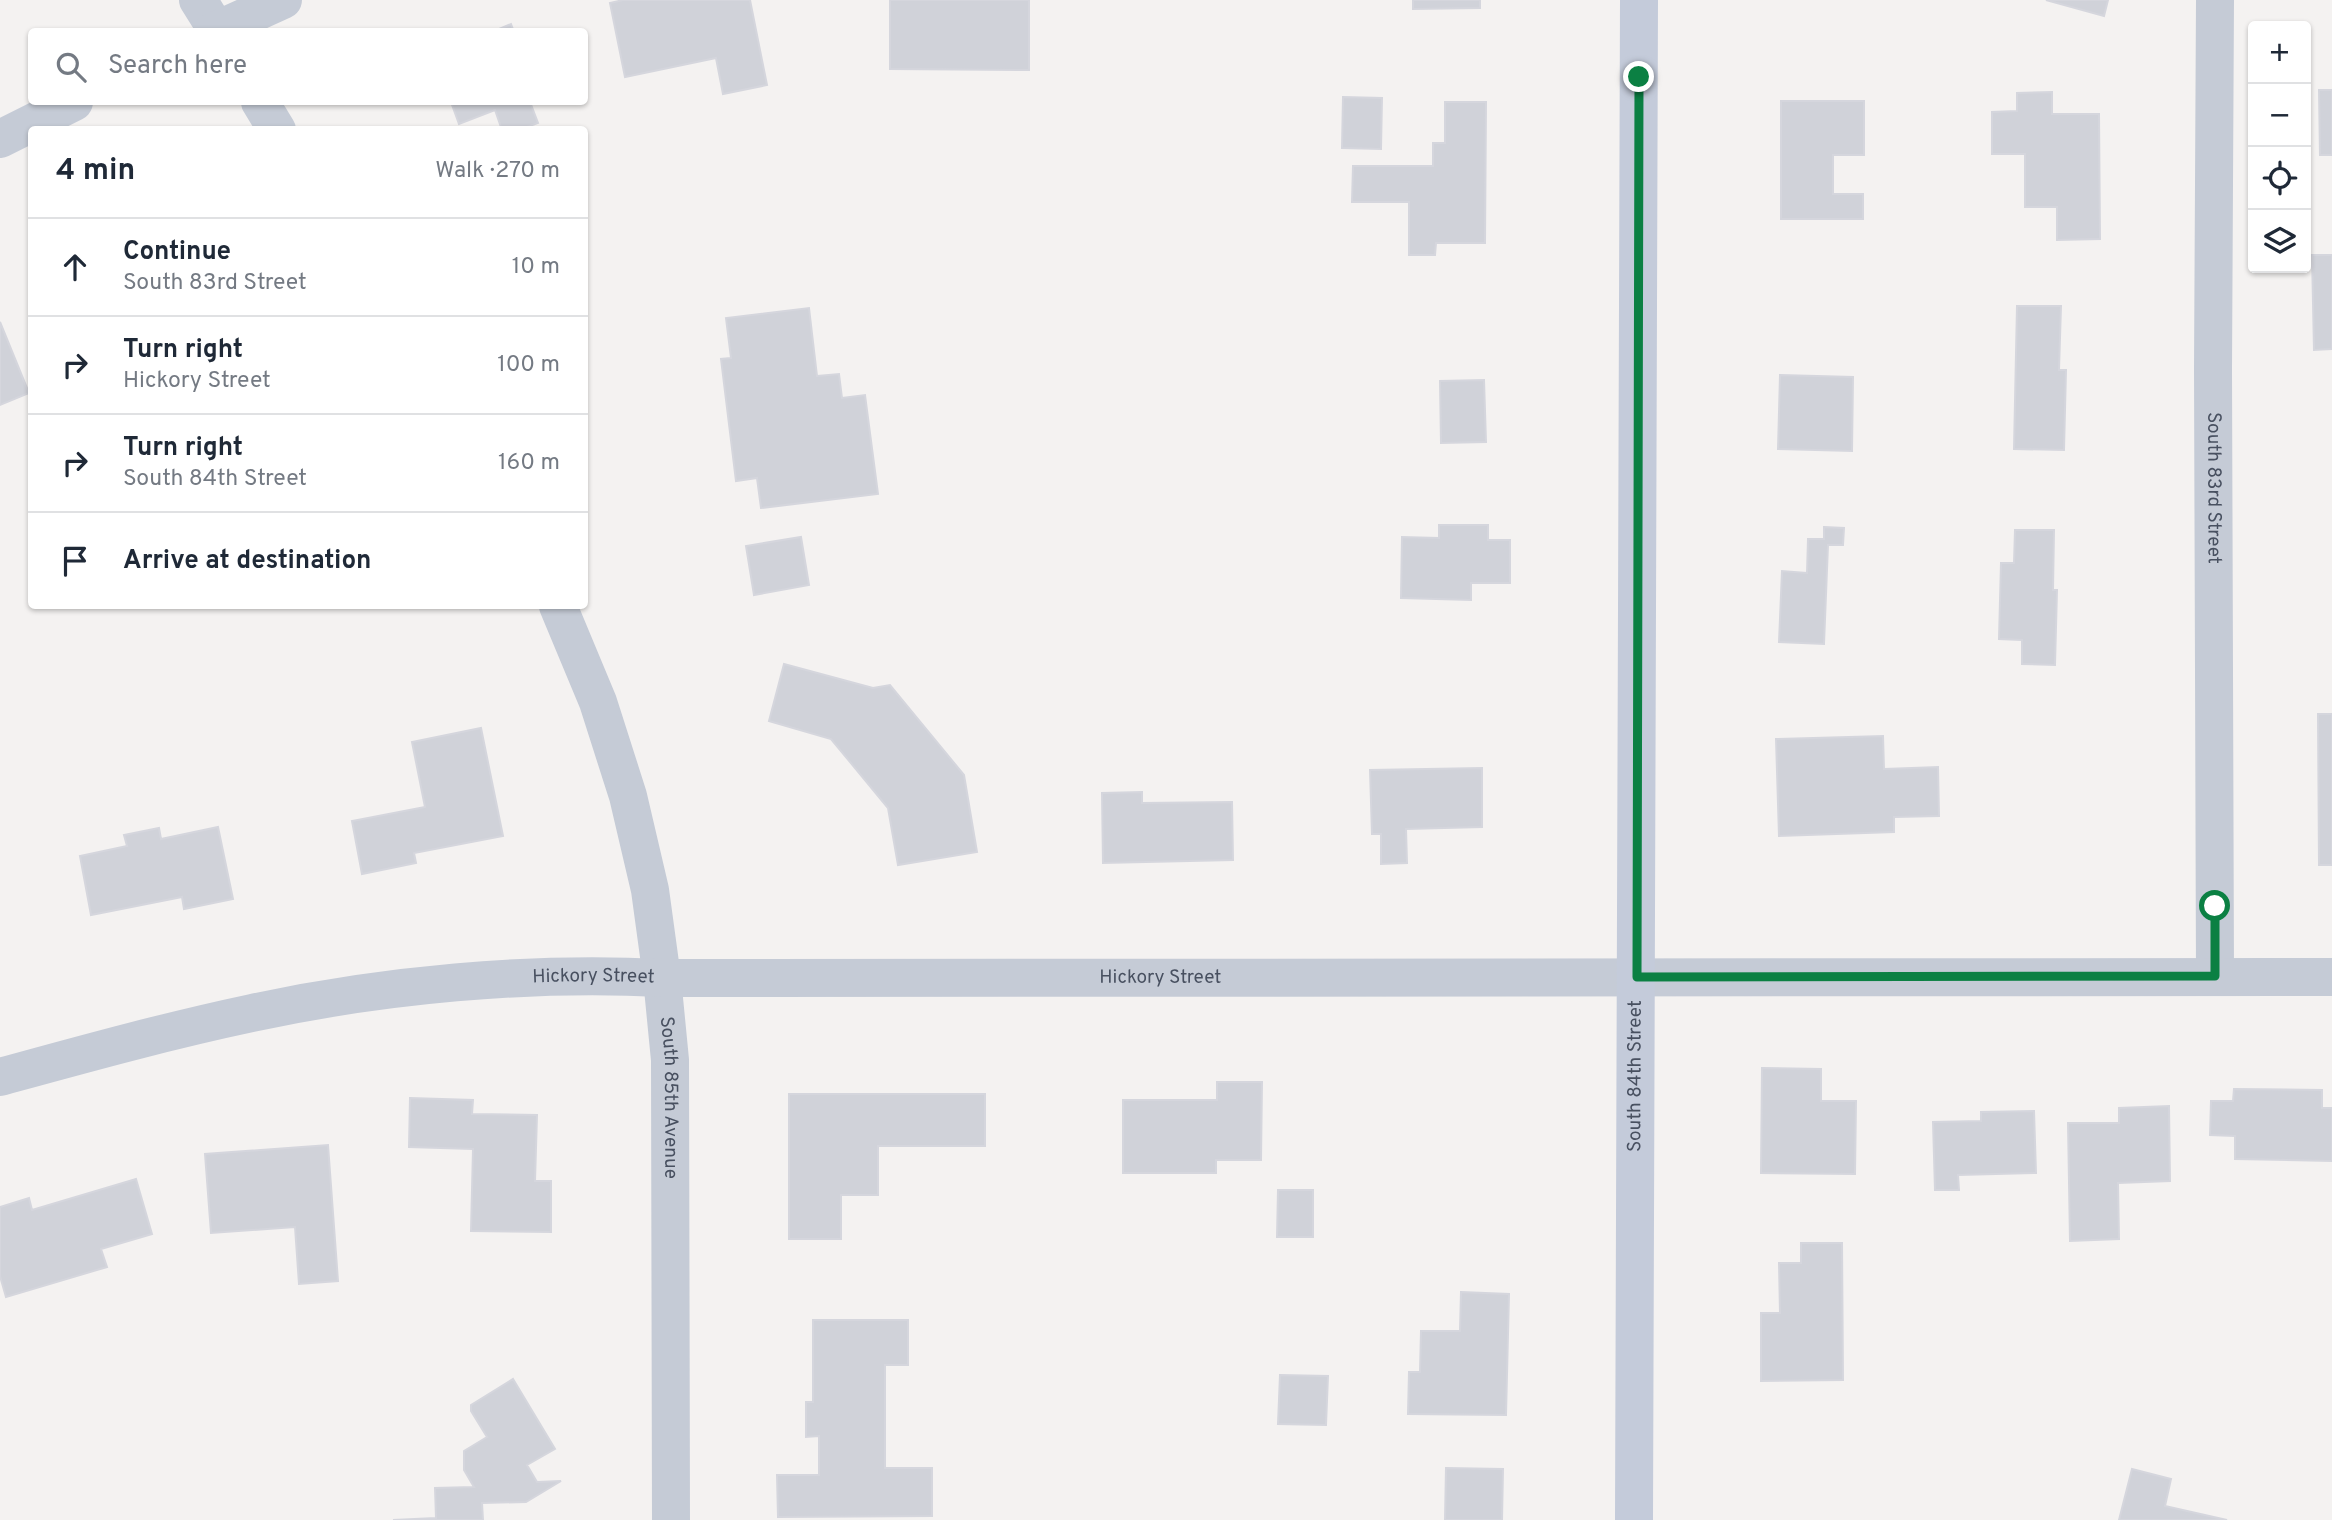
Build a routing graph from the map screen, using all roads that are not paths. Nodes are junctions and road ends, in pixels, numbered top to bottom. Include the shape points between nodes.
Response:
1 (283, 0) edge
2 (1639, 0) edge
3 (2215, 0) edge
4 (211, 23) edge
5 (68, 105) edge
6 (262, 105) edge
7 (275, 126) edge
8 (0, 139) edge
9 (559, 609) edge
10 (2215, 976) junction
11 (1637, 977) junction
12 (2332, 977) edge
13 (662, 978) junction
14 (0, 1077) edge
15 (671, 1520) edge
16 (1634, 1520) edge

1 - 4 street
2 - 11 main road, South 84th Street
3 - 10 street, South 83rd Street
5 - 8 street
6 - 7 street
9 - 13 street, South 85th Avenue via 598,702 628,796 650,890
10 - 11 street, Hickory Street
10 - 12 street, Hickory Street
11 - 13 street, Hickory Street
11 - 16 main road, South 84th Street
13 - 14 street, Hickory Street via 603,975 442,984 343,996 253,1012
13 - 15 street, South 85th Avenue via 670,1060

